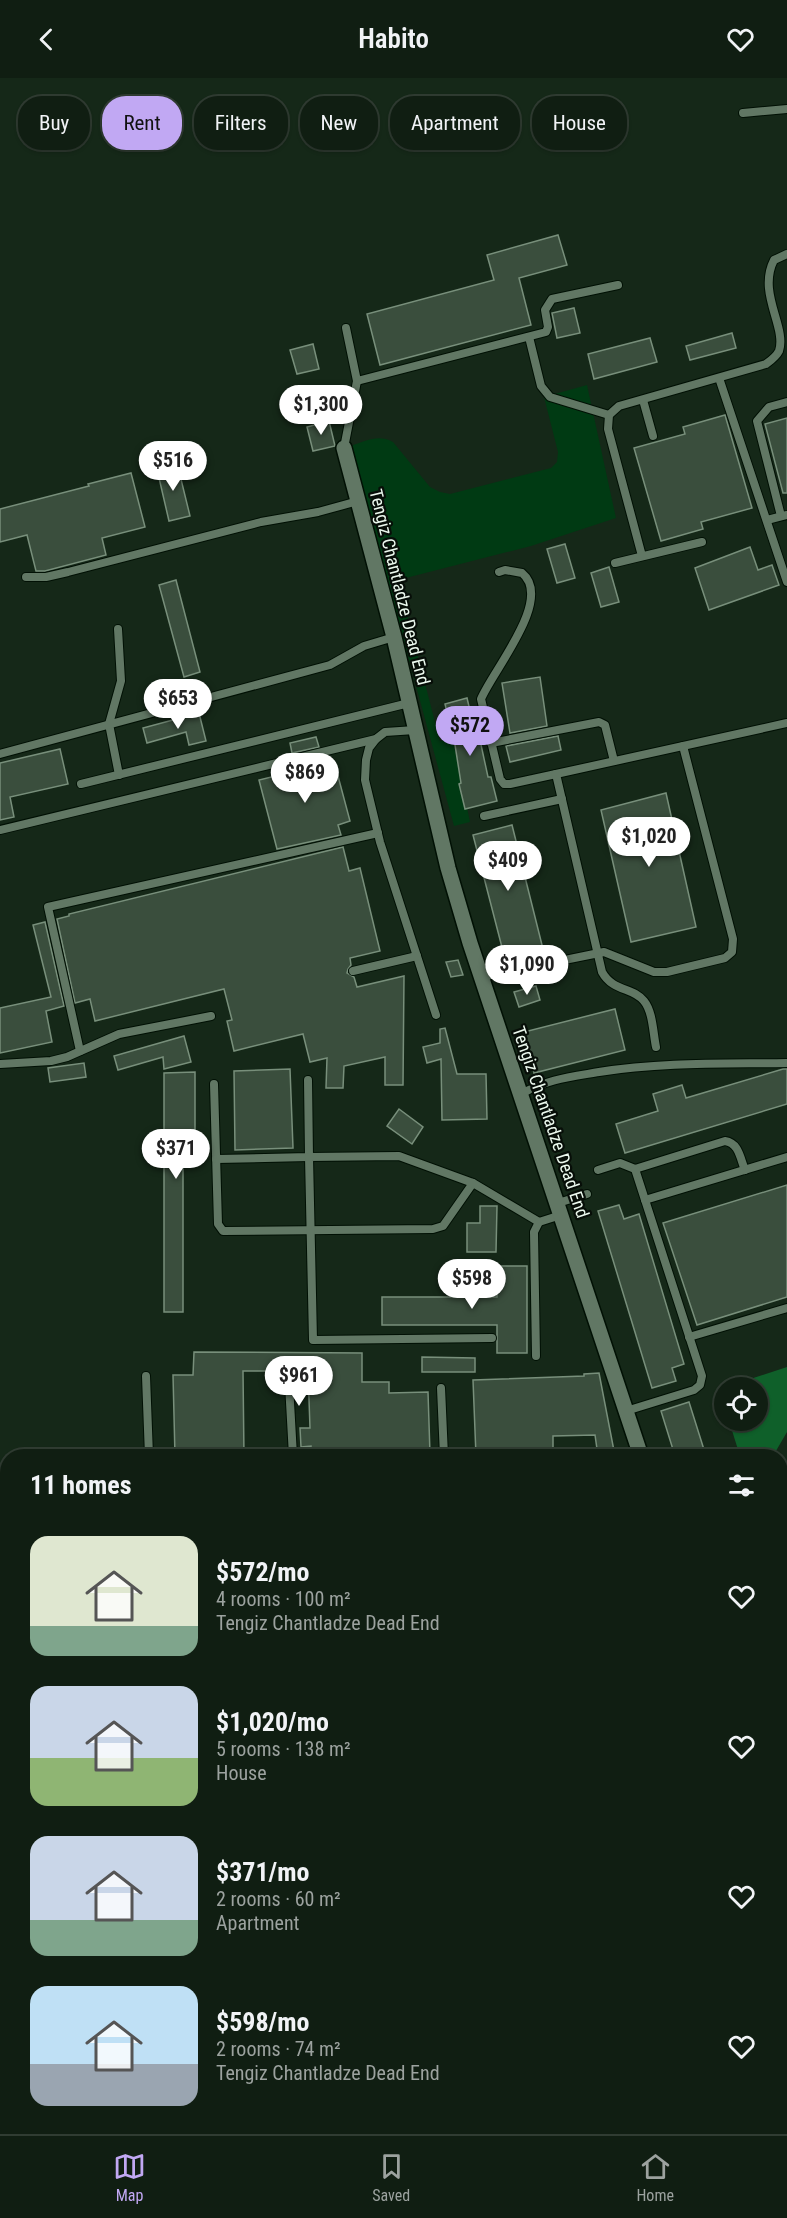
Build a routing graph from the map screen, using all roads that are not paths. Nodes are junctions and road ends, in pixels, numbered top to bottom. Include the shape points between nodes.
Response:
1 (787, 109) edge
2 (743, 113) dead end
3 (787, 254) edge
4 (618, 285) dead end
5 (346, 327) dead end
6 (529, 337) junction
7 (719, 378) junction
8 (357, 381) junction
9 (643, 400) junction
10 (787, 402) edge
11 (609, 415) junction
12 (653, 435) dead end
13 (344, 448) joint
14 (358, 501) junction
15 (784, 515) edge
16 (767, 520) junction
17 (702, 542) dead end
18 (642, 556) junction
19 (615, 563) dead end
20 (499, 572) dead end
21 (26, 577) dead end
22 (787, 582) edge
23 (118, 629) dead end
24 (394, 637) junction
25 (409, 703) junction
26 (787, 723) edge
27 (109, 724) junction
28 (415, 730) junction
29 (375, 739) junction
30 (491, 743) junction
31 (684, 746) junction
32 (0, 754) edge
33 (614, 761) junction
34 (556, 774) junction
35 (119, 775) junction
36 (81, 784) dead end
37 (562, 799) junction
38 (484, 816) dead end
39 (0, 830) edge
40 (378, 833) junction
41 (599, 952) junction
42 (417, 956) junction
43 (353, 971) dead end
44 (481, 977) junction
45 (436, 1015) dead end
46 (211, 1017) dead end
47 (656, 1047) dead end
48 (80, 1051) junction
49 (0, 1064) edge
50 (787, 1064) edge
51 (308, 1080) dead end
52 (214, 1084) dead end
53 (521, 1094) junction
54 (309, 1157) junction
55 (787, 1157) edge
56 (216, 1159) junction
57 (635, 1169) junction
58 (598, 1170) dead end
59 (745, 1170) junction
60 (472, 1183) junction
61 (587, 1194) dead end
62 (645, 1200) junction
63 (560, 1209) junction
64 (539, 1222) junction
65 (311, 1231) junction
66 (787, 1308) edge
67 (689, 1337) junction
68 (492, 1338) dead end
69 (536, 1356) dead end
70 (146, 1376) dead end
71 (289, 1384) dead end
72 (441, 1388) dead end
73 (626, 1411) junction
74 (149, 1449) edge
75 (293, 1449) edge
76 (444, 1449) edge
77 (639, 1449) edge

1 - 2 lane
3 - 7 lane via 774,260 768,278 782,342 779,352 766,364
4 - 6 lane via 552,299 545,310 546,332
5 - 8 lane
6 - 8 lane
6 - 11 lane via 545,393
7 - 9 lane
7 - 16 lane
8 - 13 lane
9 - 11 lane via 619,406
9 - 12 lane
10 - 15 lane via 769,407 757,421
11 - 18 lane via 608,429
13 - 14 street, Tengiz Chantladze Dead End
14 - 21 lane via 46,577
14 - 24 street, Tengiz Chantladze Dead End
15 - 16 lane
16 - 22 lane
17 - 18 lane
18 - 19 lane
20 - 30 lane via 522,573 531,584 532,596 526,620 481,699
23 - 27 lane via 121,681
24 - 25 street, Tengiz Chantladze Dead End
24 - 27 lane via 364,646 330,665
25 - 28 street, Tengiz Chantladze Dead End
25 - 35 lane
26 - 31 lane
27 - 32 lane
27 - 35 lane
28 - 29 lane via 386,732
28 - 44 street, Tengiz Chantladze Dead End via 448,868
29 - 39 lane
29 - 40 lane via 366,760 365,780
30 - 33 lane via 599,722 605,725
30 - 34 lane via 504,784
31 - 33 lane
31 - 41 lane via 733,939 732,952 725,958 667,972 654,972
33 - 34 lane
34 - 37 lane
35 - 36 lane
37 - 38 lane
37 - 41 lane
40 - 42 lane
40 - 48 lane via 48,907
41 - 44 lane
41 - 47 lane via 607,980 642,998 648,1007
42 - 43 lane
42 - 45 lane
44 - 53 street, Tengiz Chantladze Dead End
46 - 48 lane via 119,1034
48 - 49 lane via 51,1061
50 - 53 lane via 626,1068 554,1079
51 - 54 lane
52 - 56 lane
53 - 63 street, Tengiz Chantladze Dead End
54 - 56 lane
54 - 60 lane via 399,1156
54 - 65 lane
55 - 59 lane
56 - 65 lane via 218,1224 224,1231
57 - 58 lane via 621,1163
57 - 59 lane via 725,1141 736,1147
57 - 62 lane
59 - 62 lane
60 - 64 lane
60 - 65 lane via 442,1226 433,1229
61 - 63 lane
62 - 67 lane
63 - 64 lane
63 - 73 street, Tengiz Chantladze Dead End
64 - 69 lane via 534,1232
65 - 68 lane via 313,1340
66 - 67 lane
67 - 73 lane via 702,1376 700,1385
70 - 74 lane
71 - 75 lane
72 - 76 lane
73 - 77 street, Tengiz Chantladze Dead End

